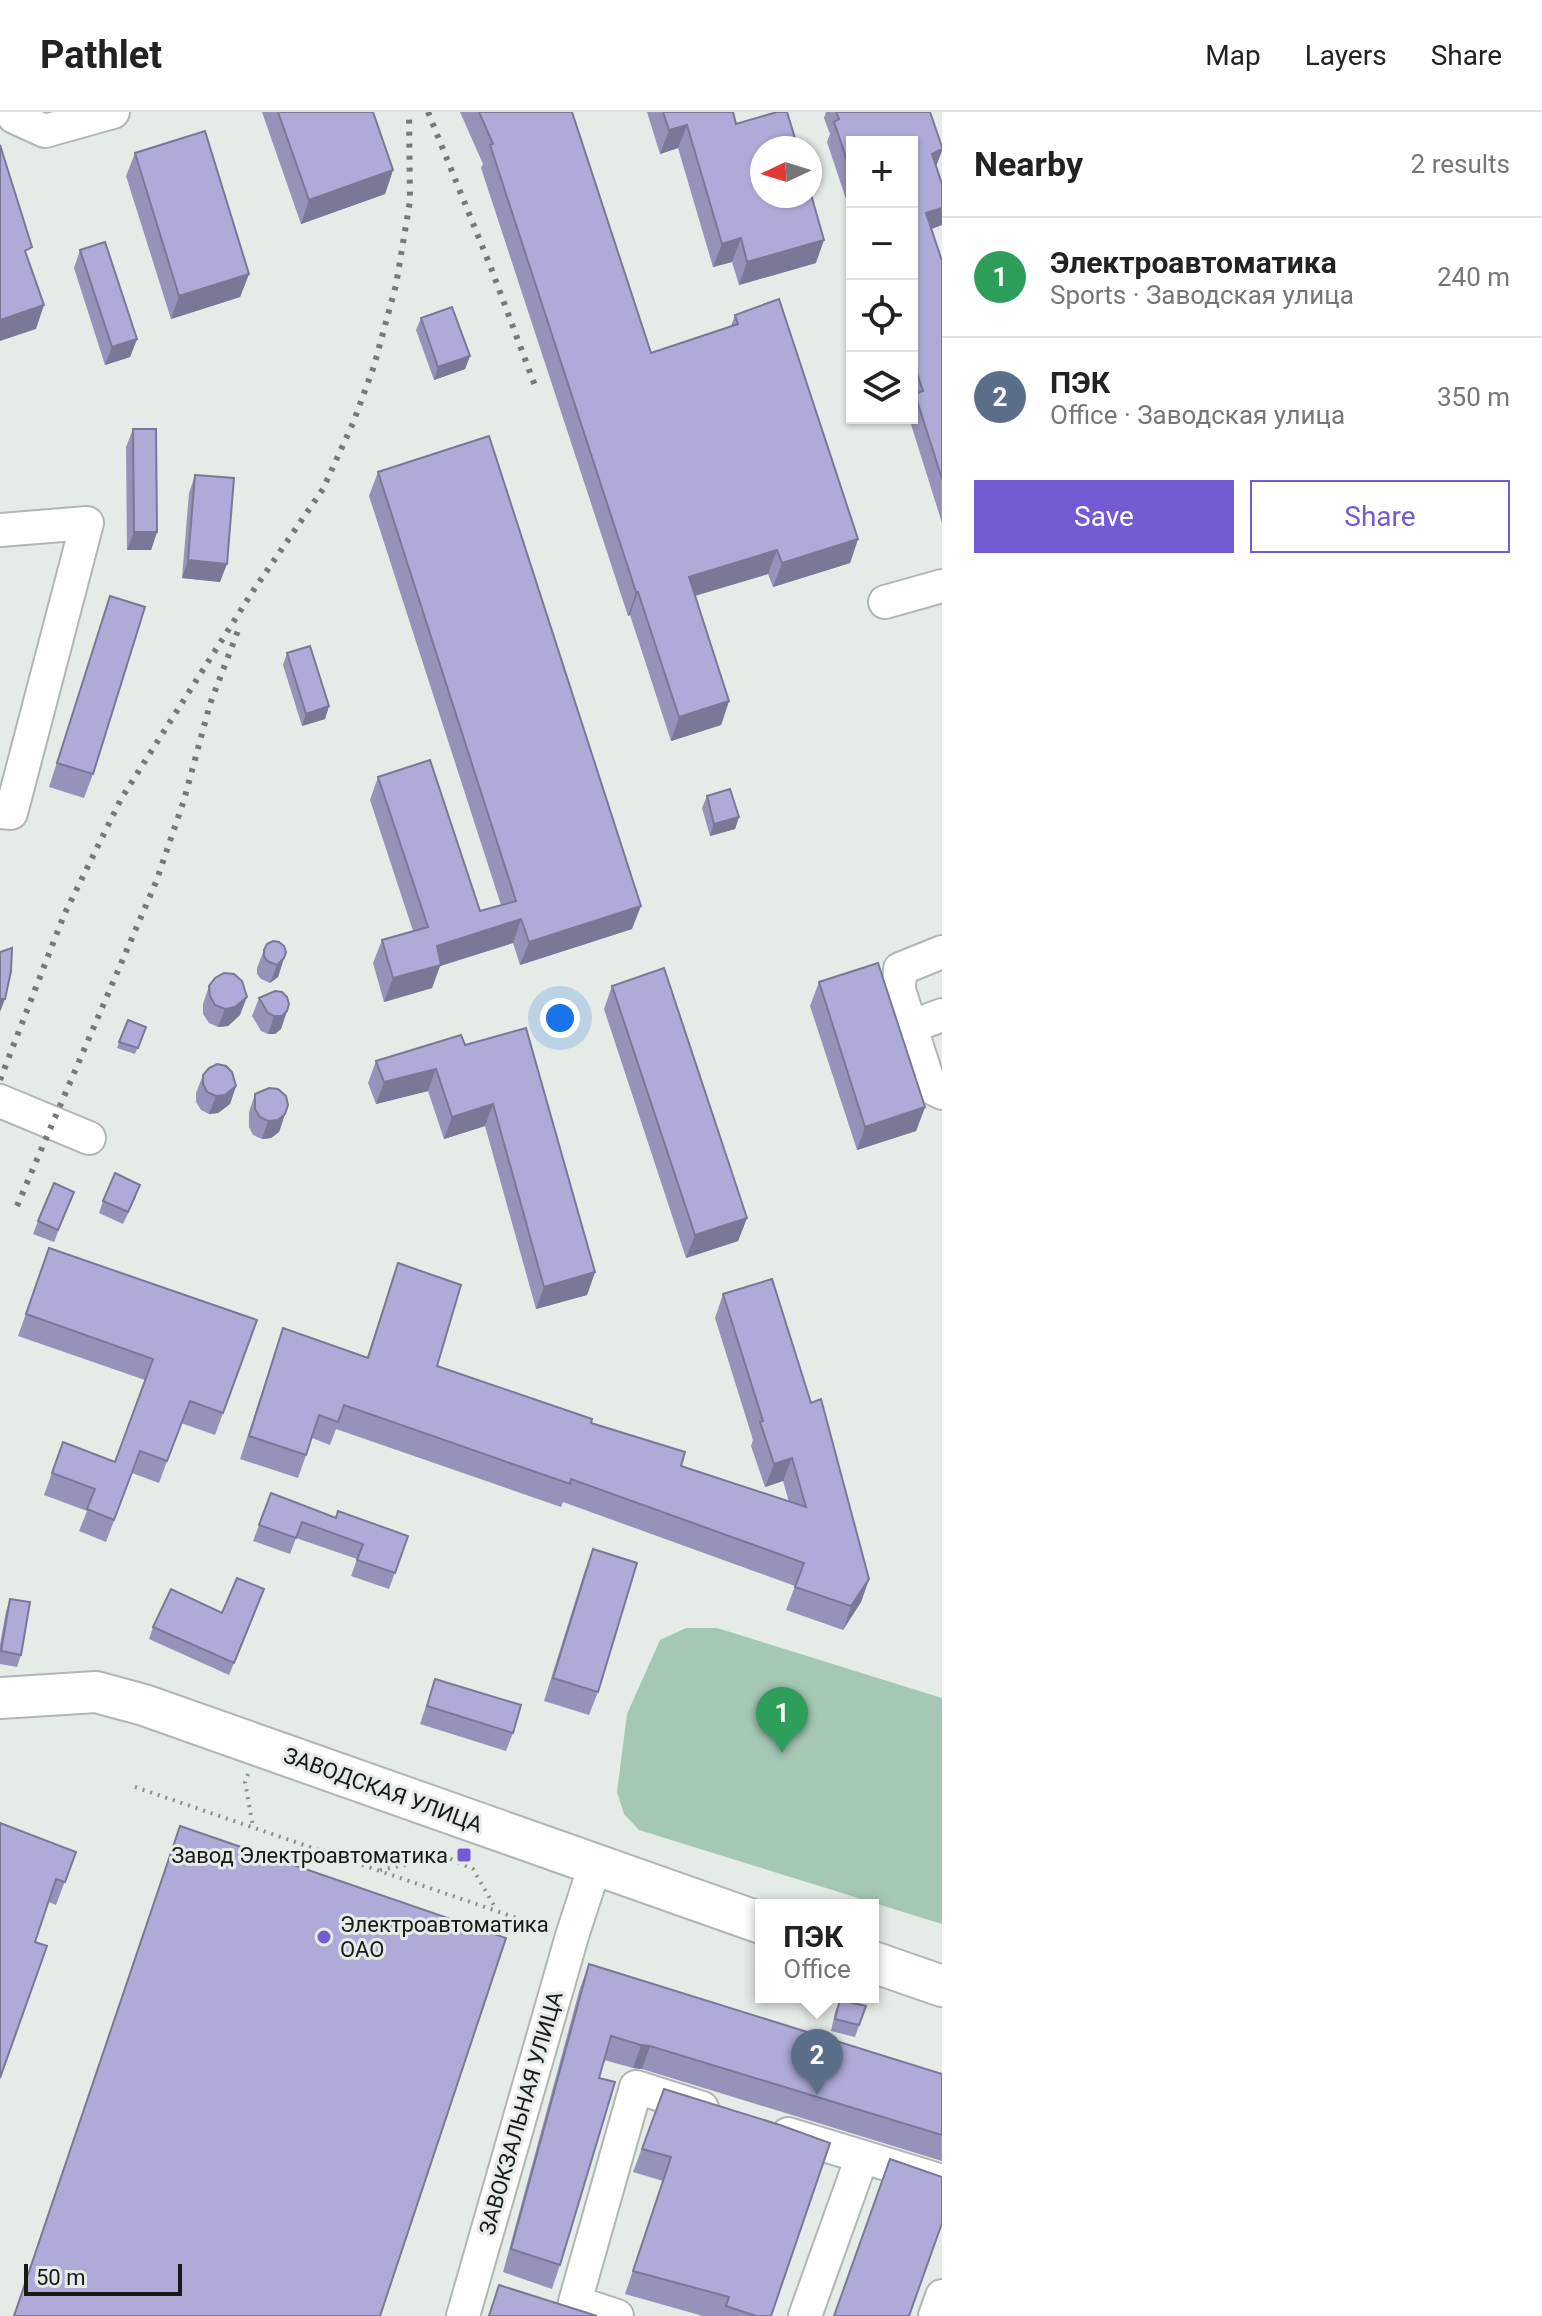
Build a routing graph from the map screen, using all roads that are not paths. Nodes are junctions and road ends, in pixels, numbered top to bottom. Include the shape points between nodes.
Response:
1 (12, 112) edge
2 (113, 112) edge
3 (0, 530) edge
4 (942, 586) edge
5 (885, 602) dead end
6 (0, 812) edge
7 (942, 952) edge
8 (942, 1015) edge
9 (910, 1027) junction
10 (942, 1093) edge
11 (0, 1101) edge
12 (89, 1138) dead end
13 (0, 1698) edge
14 (595, 1865) junction
15 (755, 1921) edge
16 (879, 1964) edge
17 (942, 1986) edge
18 (862, 2157) junction
19 (942, 2181) edge
20 (942, 2296) edge
21 (463, 2316) edge
22 (617, 2316) edge
23 (805, 2316) edge
24 (935, 2316) edge

1 - 2 street via 45,131
3 - 6 street via 87,523 11,813
4 - 5 street
7 - 9 street via 900,969 899,990
8 - 9 street
9 - 10 street via 930,1087
11 - 12 street
13 - 14 main road, ЗАВОДСКАЯ УЛИЦА via 96,1692 144,1705
14 - 15 main road, ЗАВОДСКАЯ УЛИЦА
14 - 21 street, ЗАВОКЗАЛЬНАЯ УЛИЦА
16 - 17 main road
18 - 19 street
18 - 22 street via 636,2087 575,2302
18 - 23 street
20 - 24 street

